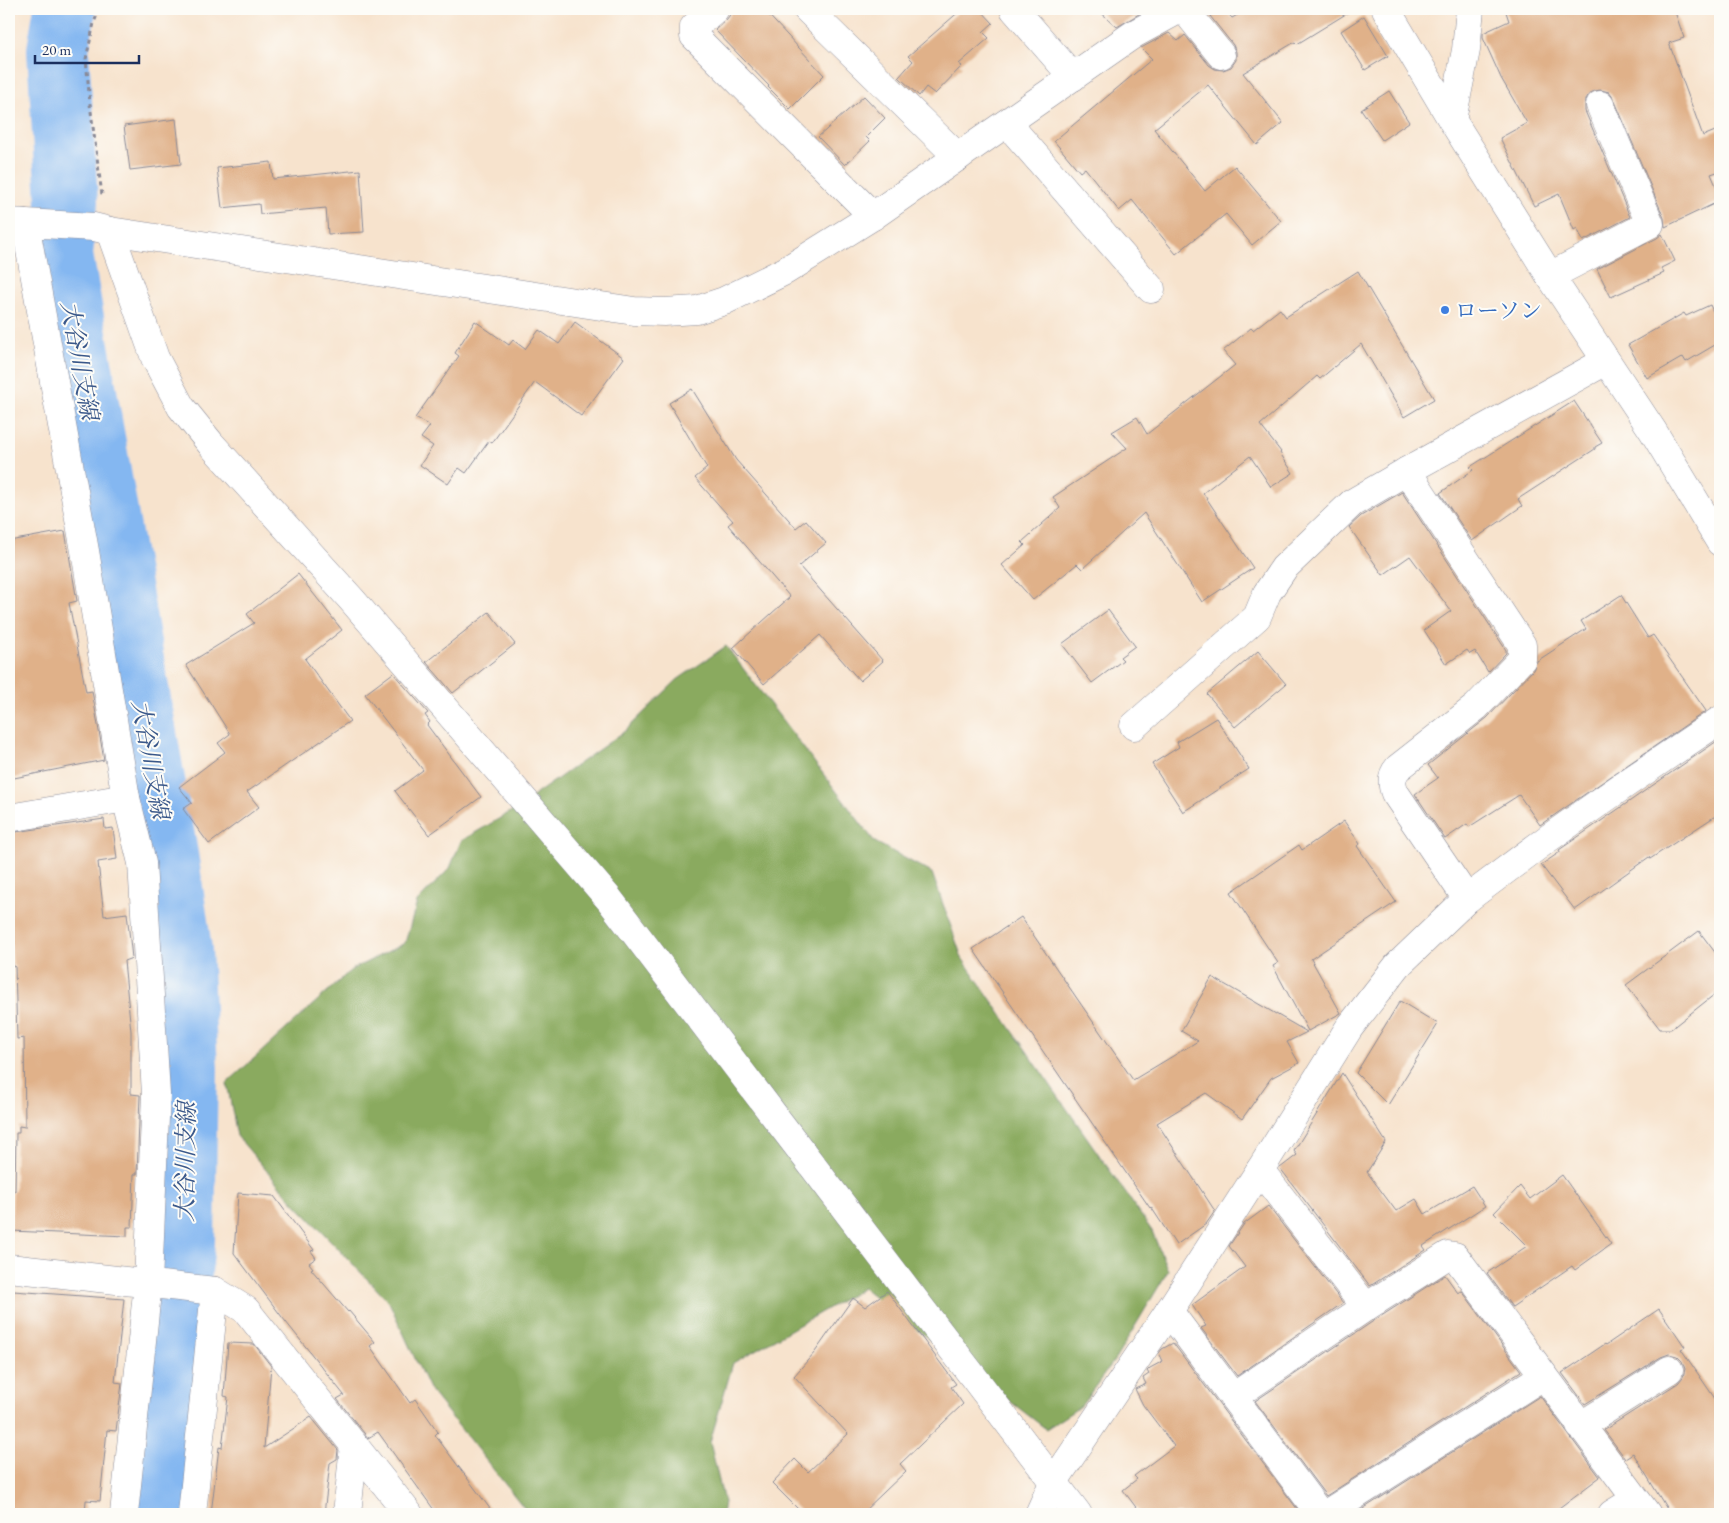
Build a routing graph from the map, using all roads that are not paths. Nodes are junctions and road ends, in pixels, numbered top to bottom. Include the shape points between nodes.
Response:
1 (715, 9) edge
2 (807, 9) edge
3 (1014, 9) edge
4 (1180, 9) edge
5 (1184, 9) edge
6 (1386, 9) edge
7 (1470, 9) edge
8 (1221, 55) dead end
9 (1074, 77) junction
10 (1600, 105) dead end
11 (1452, 120) junction
12 (1007, 123) junction
13 (958, 157) junction
14 (872, 216) junction
15 (27, 223) edge
16 (102, 229) junction
17 (1550, 276) junction
18 (1151, 289) dead end
19 (1606, 361) junction
20 (1407, 471) junction
21 (1720, 542) edge
22 (1720, 720) edge
23 (1134, 726) dead end
24 (126, 798) junction
25 (9, 818) edge
26 (1467, 899) junction
27 (1260, 1170) junction
28 (9, 1268) edge
29 (157, 1284) junction
30 (208, 1290) junction
31 (1366, 1307) junction
32 (1169, 1311) junction
33 (1669, 1370) dead end
34 (1543, 1376) junction
35 (1233, 1397) junction
36 (1580, 1426) junction
37 (354, 1445) junction
38 (1053, 1484) junction
39 (1641, 1507) edge
40 (124, 1514) edge
41 (192, 1514) edge
42 (347, 1514) edge
43 (409, 1514) edge
44 (1039, 1514) edge
45 (1078, 1514) edge
46 (1320, 1514) edge
47 (1326, 1514) edge
48 (1612, 1514) edge

1 - 14 street via 694,27 694,36
2 - 13 street
3 - 9 street
4 - 9 street via 1134,34
5 - 8 street
6 - 11 street
7 - 11 street via 1466,50
9 - 12 street
10 - 17 street via 1650,224
11 - 17 street
12 - 13 street
12 - 18 street
13 - 14 street
14 - 16 street via 785,271 724,301 697,310 664,312 634,311
15 - 16 street
15 - 24 street
16 - 38 street via 155,358 181,407 609,899
17 - 19 street
19 - 20 street
19 - 21 street
20 - 23 street via 1352,503 1284,568 1267,593 1257,617
20 - 26 street via 1522,645 1522,659 1476,707 1393,774 1395,793
22 - 26 street via 1616,790
24 - 25 street
24 - 29 street via 142,863 156,1094
26 - 27 street via 1398,965 1349,1028
27 - 31 street
27 - 32 street
28 - 29 street
29 - 30 street
29 - 40 street
30 - 37 street via 246,1310
30 - 41 street
31 - 34 street via 1448,1255 1455,1256
31 - 35 street
32 - 35 street
32 - 38 street
33 - 36 street
34 - 36 street
34 - 47 street
35 - 46 street
36 - 39 street
37 - 42 street
37 - 43 street
38 - 44 street
38 - 45 street
39 - 48 street

